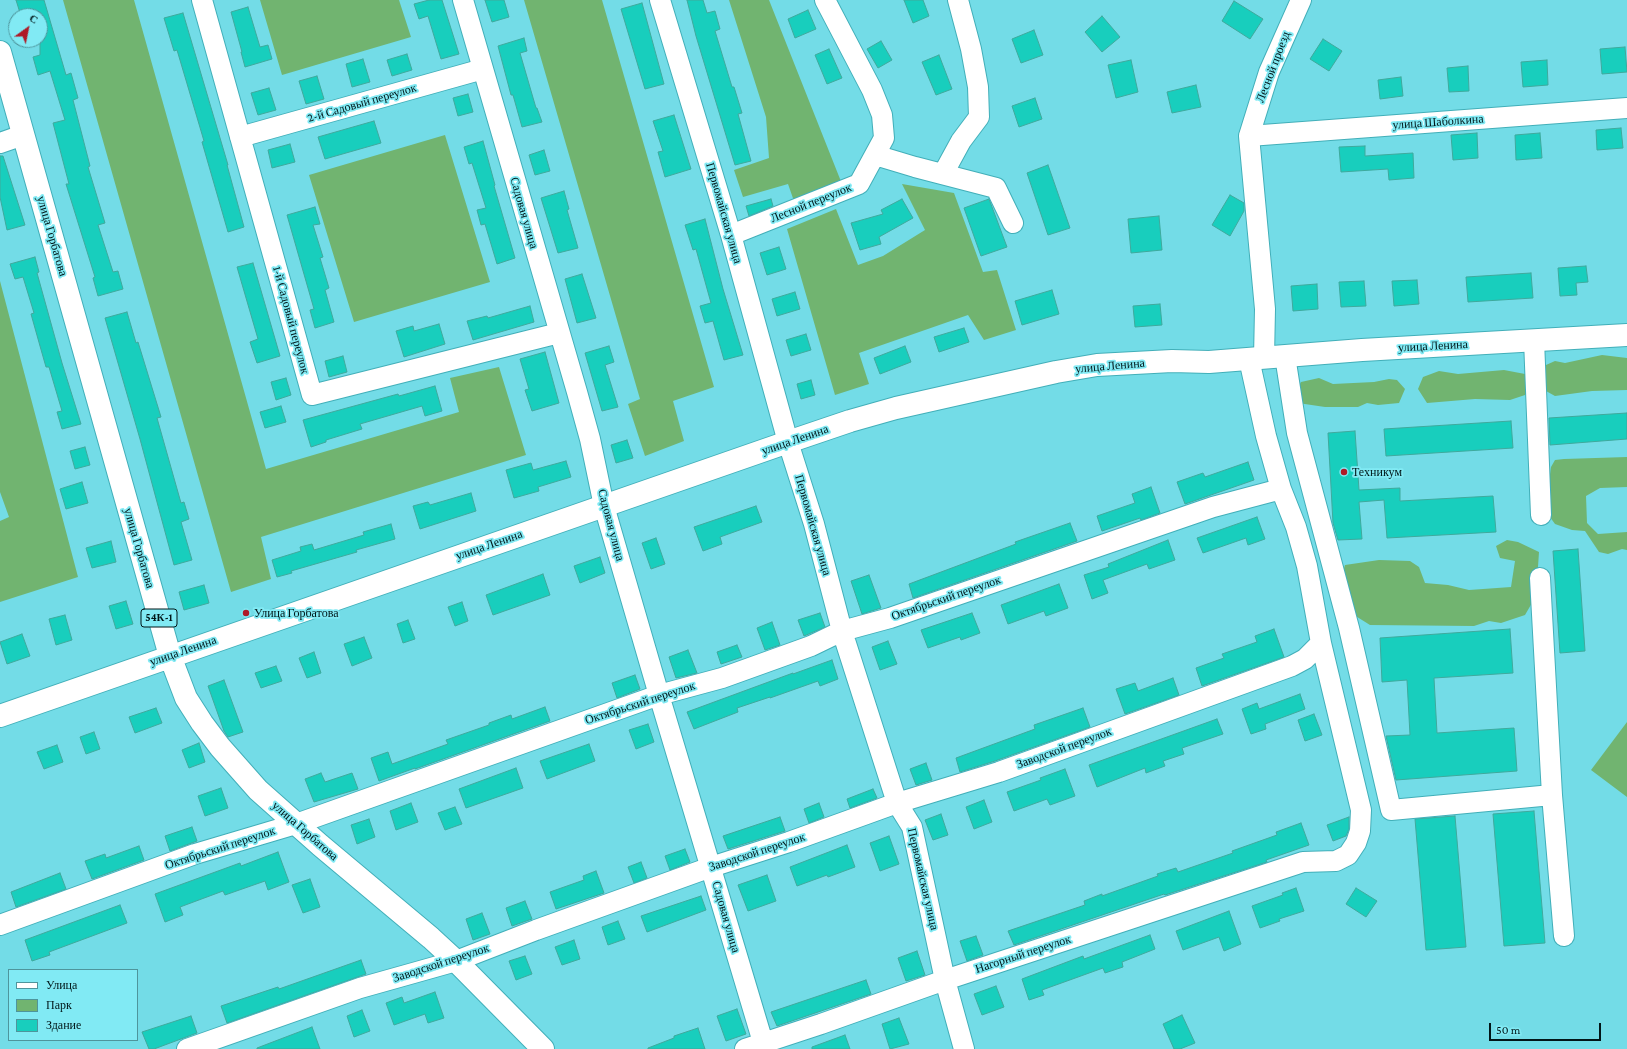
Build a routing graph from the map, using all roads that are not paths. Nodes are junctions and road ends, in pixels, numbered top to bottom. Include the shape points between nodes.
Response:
1 (202, 0) edge
2 (463, 0) edge
3 (660, 0) edge
4 (825, 0) edge
5 (958, 0) edge
6 (1301, 0) edge
7 (0, 52) edge
8 (483, 69) junction
9 (1627, 108) edge
10 (23, 135) junction
11 (1249, 136) junction
12 (240, 137) junction
13 (0, 143) edge
14 (875, 155) junction
15 (943, 174) junction
16 (1013, 223) dead end
17 (730, 235) junction
18 (559, 333) junction
19 (1627, 334) edge
20 (1534, 340) junction
21 (1266, 358) junction
22 (788, 442) junction
23 (1281, 489) junction
24 (604, 506) junction
25 (1541, 515) dead end
26 (1540, 578) dead end
27 (842, 631) junction
28 (1321, 643) junction
29 (170, 656) junction
30 (658, 695) junction
31 (0, 716) edge
32 (1552, 795) junction
33 (897, 803) junction
34 (296, 824) junction
35 (711, 867) junction
36 (0, 925) edge
37 (1564, 936) dead end
38 (456, 961) junction
39 (945, 980) junction
40 (758, 1047) edge
41 (187, 1049) edge
42 (543, 1049) edge
43 (964, 1049) edge

1 - 12 street, 1-й Садовый переулок
2 - 8 street, Садовая улица
3 - 17 street, Первомайская улица
4 - 14 street, Лесной переулок via 872,90 882,115 884,138
5 - 15 street via 978,87 979,117 961,141
6 - 11 street, Лесной проезд via 1269,72
7 - 10 main road, улица Горбатова / 54К-1
8 - 12 street, 2-й Садовый переулок
8 - 18 street, Садовая улица
9 - 11 street, улица Шаболкина
10 - 13 street
10 - 29 main road, улица Горбатова / 54К-1
11 - 21 street via 1265,309
12 - 18 street, 1-й Садовый переулок via 312,395
14 - 15 street
14 - 17 street, Лесной переулок via 859,184
15 - 16 street via 996,188
17 - 22 street, Первомайская улица
18 - 24 street, Садовая улица via 590,439
19 - 20 main road, улица Ленина
20 - 21 main road, улица Ленина
20 - 25 street
21 - 22 main road, улица Ленина via 1096,364 896,408
21 - 23 street, Нагорный переулок via 1266,436
21 - 32 street via 1297,433 1349,628 1391,810
22 - 24 main road, улица Ленина
22 - 27 street, Первомайская улица via 814,524
23 - 27 street, Октябрьский переулок via 1213,507 890,618
23 - 28 street, Нагорный переулок via 1307,566
24 - 29 main road, улица Ленина
24 - 30 street, Садовая улица
26 - 32 street
27 - 30 street, Октябрьский переулок via 811,646 722,678
27 - 33 street, Первомайская улица
28 - 33 street, Заводской переулок via 1305,659 1292,666 999,772
28 - 39 street, Нагорный переулок via 1361,810 1360,831 1348,855 1336,861 1303,862
29 - 31 main road, улица Ленина
29 - 34 main road, улица Горбатова / 54К-1 via 186,698 220,748 258,790
30 - 34 street, Октябрьский переулок
30 - 35 street, Садовая улица
32 - 37 street
33 - 35 street, Заводской переулок
33 - 39 street, Первомайская улица via 912,827
34 - 36 street, Октябрьский переулок via 195,854
34 - 38 main road, улица Горбатова / 54К-1
35 - 38 street, Заводской переулок
35 - 40 street, Садовая улица
38 - 41 street, Заводской переулок via 360,988
38 - 42 main road, улица Горбатова / 54К-1
39 - 40 street, Нагорный переулок
39 - 43 street, Первомайская улица

